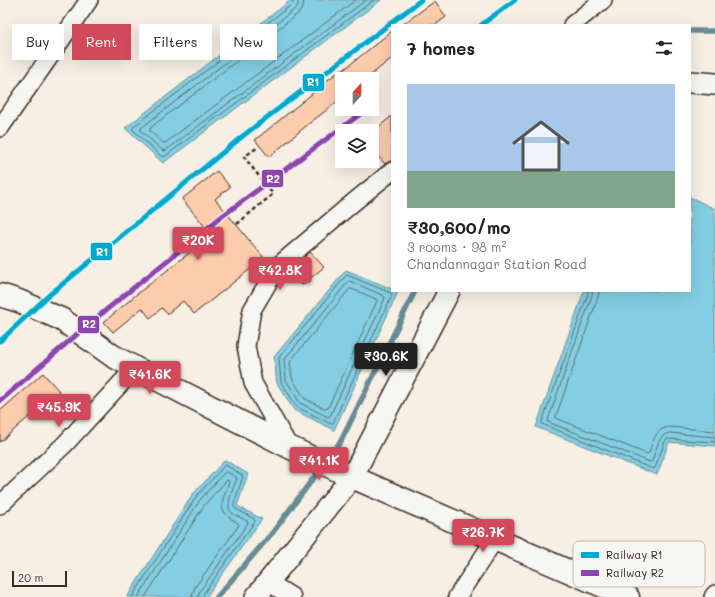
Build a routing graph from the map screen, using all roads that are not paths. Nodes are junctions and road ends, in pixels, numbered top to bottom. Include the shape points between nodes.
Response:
1 (89, 0) edge
2 (603, 0) edge
3 (573, 24) edge
4 (691, 82) edge
5 (715, 84) edge
6 (0, 128) edge
7 (391, 172) edge
8 (448, 292) edge
9 (0, 295) edge
10 (135, 368) junction
11 (289, 447) junction
12 (345, 474) junction
13 (0, 505) edge
14 (495, 539) junction
15 (573, 575) edge
16 (599, 587) edge
17 (262, 589) edge
18 (616, 595) edge
19 (292, 597) edge
20 (456, 597) edge

1 - 6 street
2 - 3 street
4 - 5 street
7 - 11 street via 278,266 252,310 246,346 253,383
8 - 12 street
9 - 10 main road via 61,319 113,356
10 - 11 main road
10 - 13 street via 64,444
11 - 12 main road
12 - 14 main road
12 - 17 street
14 - 15 main road
14 - 20 street
16 - 18 main road
17 - 19 street

